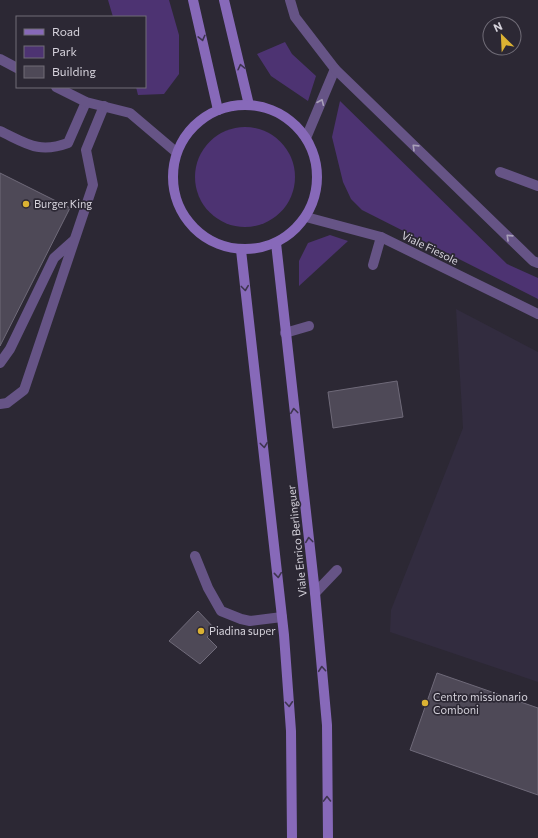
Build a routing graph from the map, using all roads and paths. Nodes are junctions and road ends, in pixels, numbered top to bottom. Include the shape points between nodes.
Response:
1 (192, 0) edge
2 (224, 0) edge
3 (290, 0) edge
4 (0, 59) edge
5 (16, 67) edge
6 (335, 69) junction
7 (58, 88) edge
8 (86, 102) junction
9 (249, 105) junction
10 (104, 106) junction
11 (218, 110) junction
12 (0, 131) edge
13 (306, 138) junction
14 (176, 152) junction
15 (500, 172) dead end
16 (538, 186) edge
17 (306, 217) junction
18 (381, 237) junction
19 (74, 240) junction
20 (276, 243) junction
21 (240, 250) junction
22 (538, 262) edge
23 (373, 265) dead end
24 (538, 314) edge
25 (309, 326) dead end
26 (285, 333) junction
27 (0, 363) edge
28 (0, 404) edge
29 (195, 556) dead end
30 (337, 570) dead end
31 (315, 593) junction
32 (282, 617) junction
33 (292, 838) edge
34 (328, 838) edge

1 -> 11 main road
9 -> 2 main road
3 - 6 street via 295,17
4 - 5 street
13 -> 6 street
22 -> 6 street via 533,261
7 - 8 street
8 - 10 street
8 - 12 street via 68,143 56,148 35,147
9 - 11 main road
9 - 13 main road via 272,109 291,121
10 - 14 street via 130,112
10 - 19 street via 86,150 93,185
11 - 14 main road via 200,120 186,135
13 - 17 main road via 315,157 318,178 315,198
14 - 21 main road via 172,175 175,197 184,218 199,234 218,245
15 - 16 street
17 - 18 street, Viale Fiesole
17 - 20 main road via 292,232
18 - 23 street
18 - 24 street, Viale Fiesole
19 - 27 street via 54,258 10,349
19 - 28 street via 24,390 7,403
20 - 21 main road via 258,249
20 - 26 main road, Viale Enrico Berlinguer
21 -> 32 main road, Viale Enrico Berlinguer
25 - 26 street
31 -> 26 main road, Viale Enrico Berlinguer
29 - 32 street via 208,588 222,611 250,621
30 - 31 street
34 -> 31 main road, Viale Enrico Berlinguer via 327,725
32 -> 33 main road, Viale Enrico Berlinguer via 291,731

